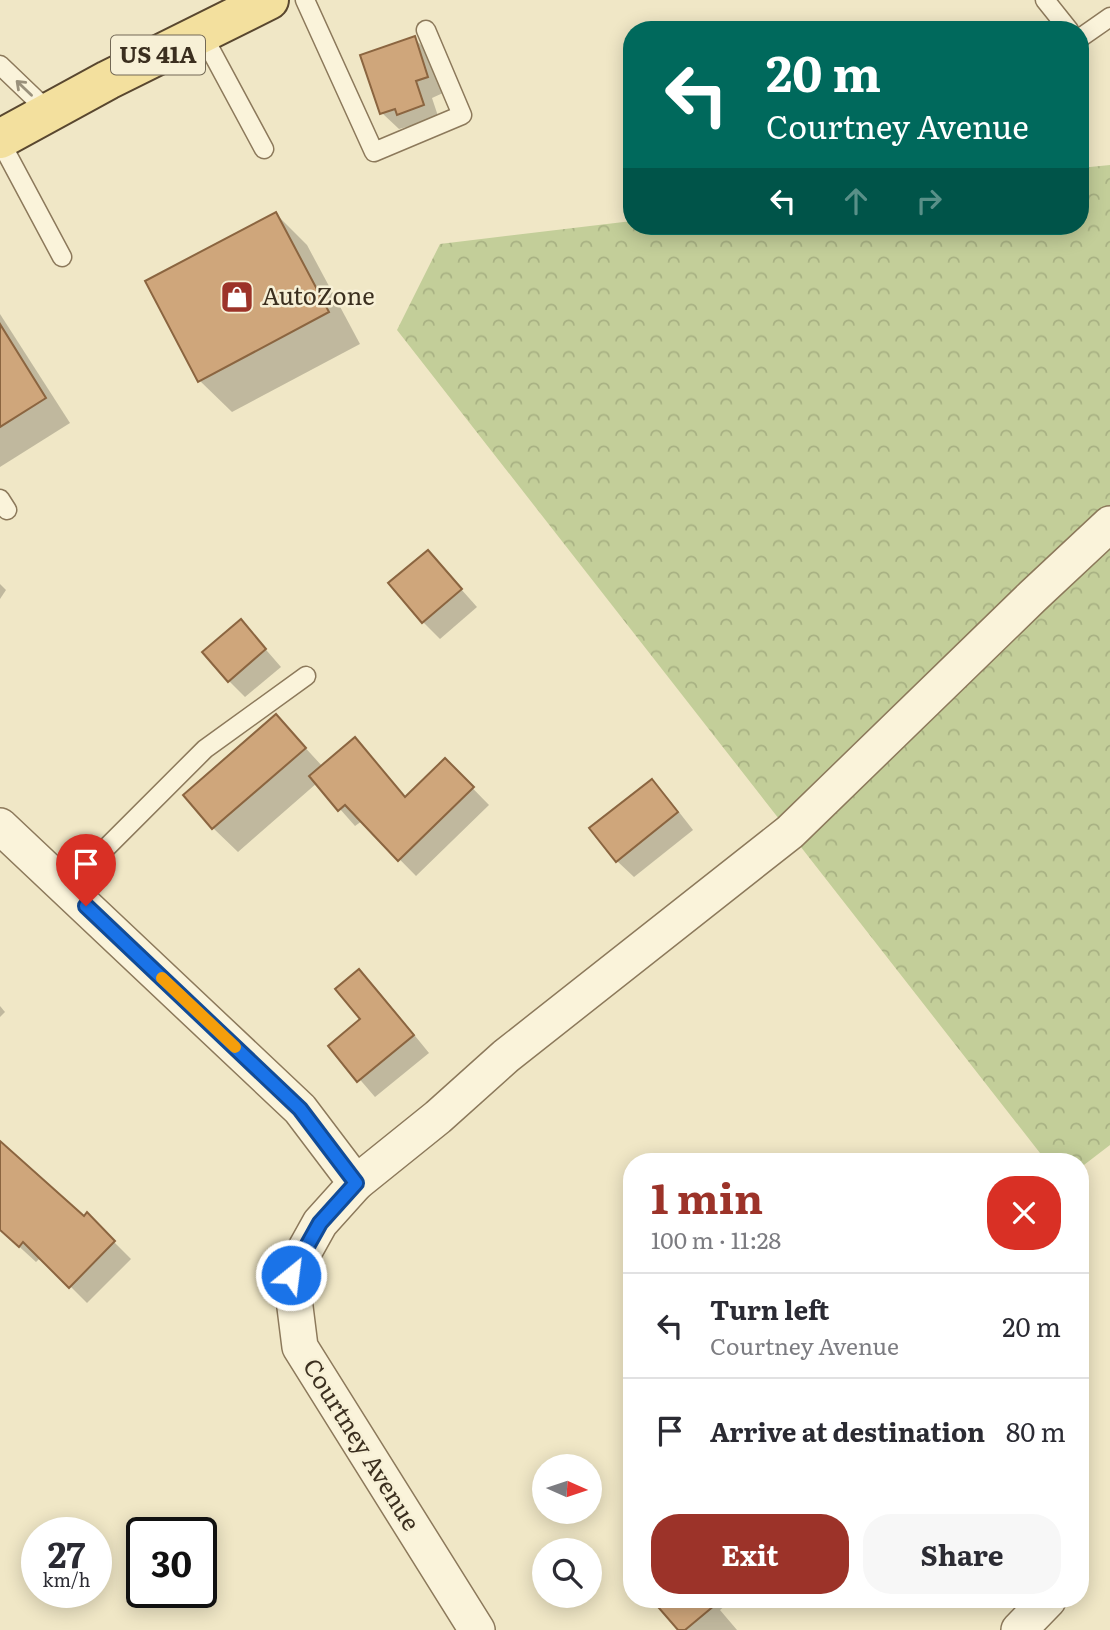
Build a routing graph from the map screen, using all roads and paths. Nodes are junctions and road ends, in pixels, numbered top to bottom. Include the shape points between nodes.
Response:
1 (269, 0) edge
2 (305, 0) edge
3 (1045, 0) edge
4 (1110, 17) edge
5 (1062, 21) edge
6 (426, 30) dead end
7 (1089, 32) edge
8 (201, 33) junction
9 (0, 65) edge
10 (48, 111) junction
11 (0, 140) edge
12 (264, 149) dead end
13 (62, 257) dead end
14 (1110, 524) edge
15 (306, 676) dead end
16 (0, 826) edge
17 (66, 888) junction
18 (356, 1183) junction
19 (1040, 1608) edge
20 (477, 1630) edge
21 (1019, 1630) edge

1 - 8 main road, US 41A
2 - 6 lane via 374,152 462,115
3 - 5 lane
4 - 7 lane
8 - 10 main road, US 41A
8 - 12 lane
10 -> 9 lane
10 - 11 main road, US 41A
11 - 13 lane
14 - 18 street, Courtney Avenue via 790,832 506,1056
15 - 17 lane via 205,749
16 - 17 street
17 - 18 street via 300,1109
18 - 20 street, Courtney Avenue via 320,1223 291,1275 300,1347
19 - 21 street

